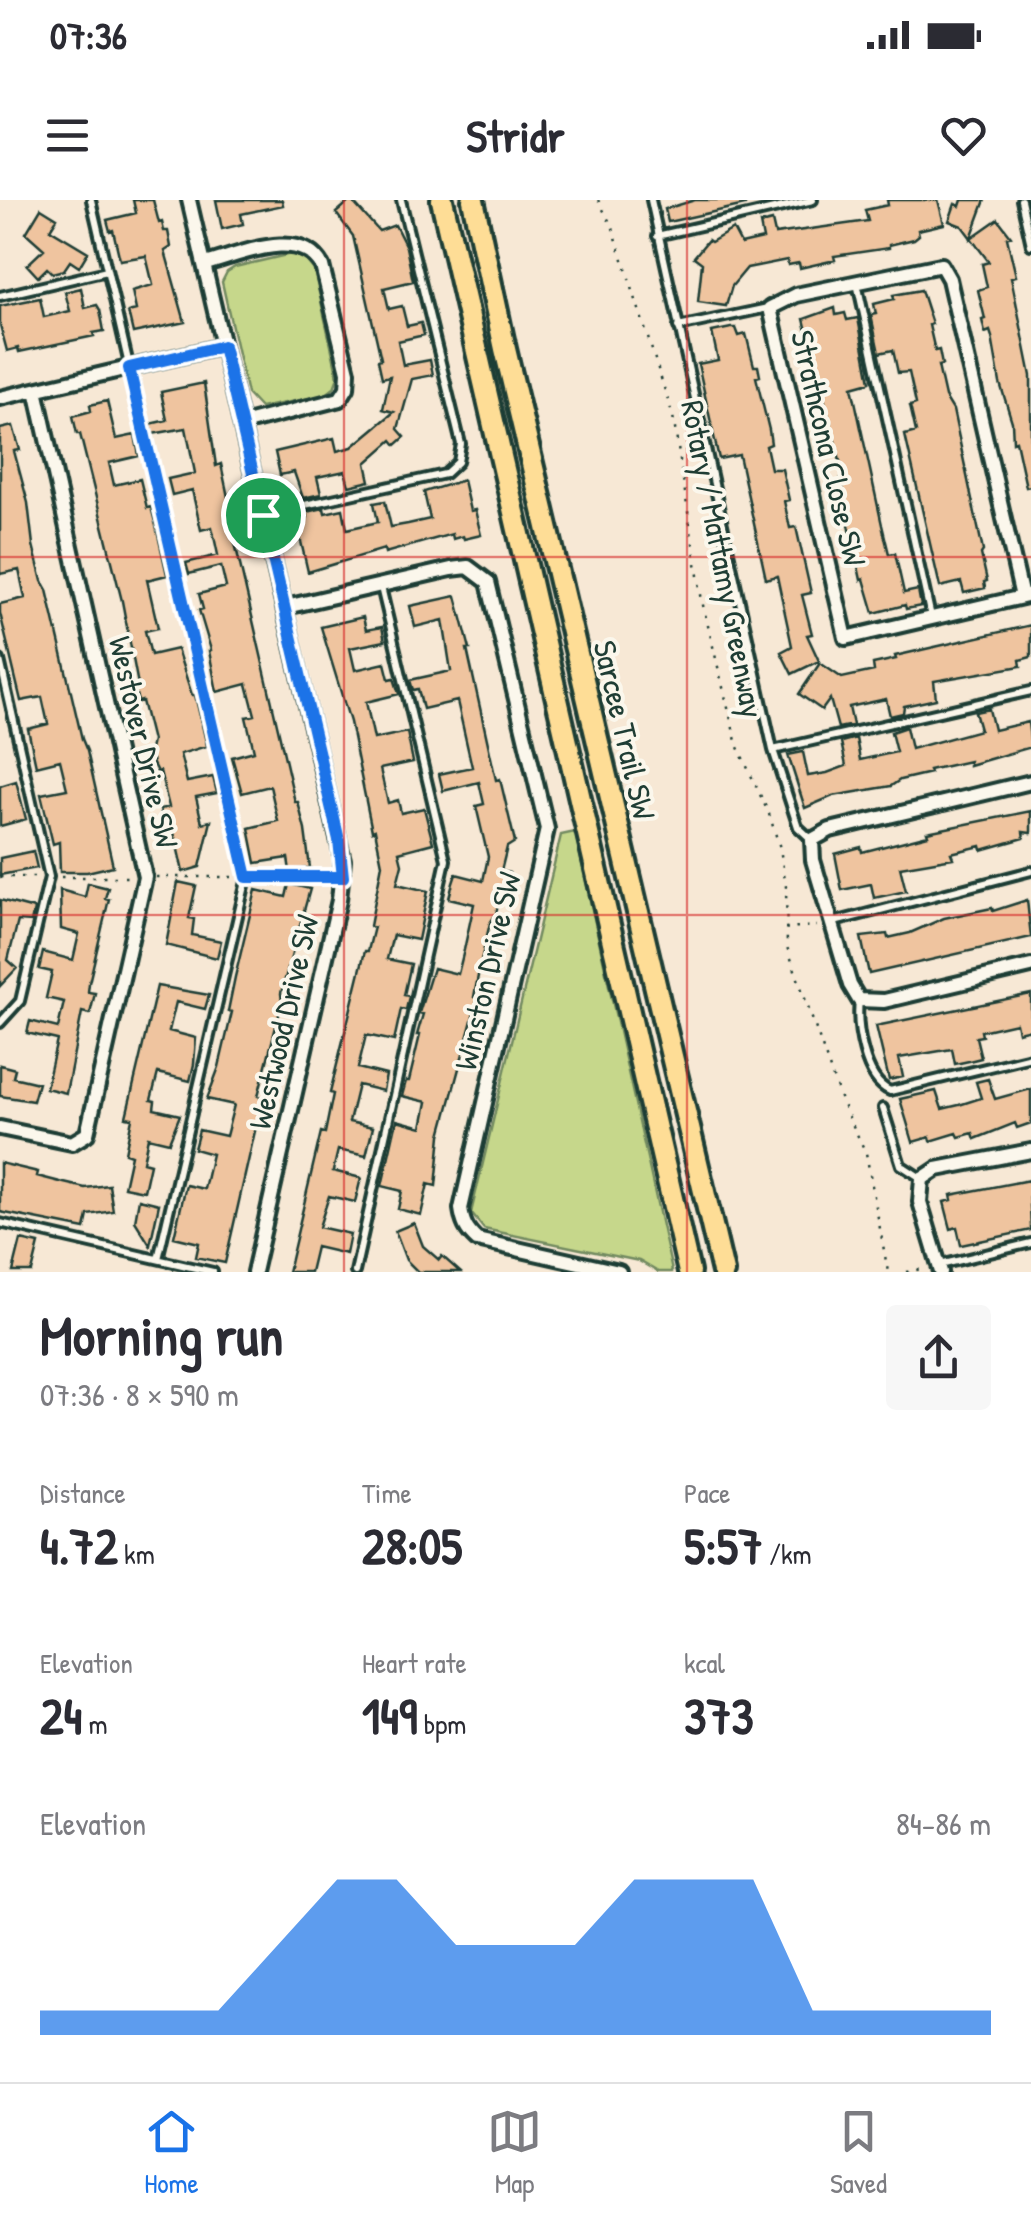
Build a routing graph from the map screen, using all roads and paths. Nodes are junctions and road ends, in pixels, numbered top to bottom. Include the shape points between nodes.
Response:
1 (91, 200) edge
2 (189, 200) edge
3 (402, 200) edge
4 (442, 200) edge
5 (473, 200) edge
6 (598, 200) edge
7 (651, 200) edge
8 (812, 200) edge
9 (1021, 200) edge
10 (657, 236) junction
11 (1031, 245) edge
12 (204, 264) junction
13 (107, 272) junction
14 (856, 282) junction
15 (0, 296) edge
16 (770, 308) junction
17 (678, 327) junction
18 (223, 346) junction
19 (129, 368) junction
20 (36, 390) junction
21 (0, 398) edge
22 (242, 424) junction
23 (263, 515) junction
24 (381, 586) junction
25 (1026, 596) edge
26 (286, 607) junction
27 (932, 618) junction
28 (0, 660) edge
29 (1031, 690) edge
30 (773, 750) junction
31 (1031, 782) edge
32 (812, 840) junction
33 (1031, 871) edge
34 (0, 876) edge
35 (49, 877) junction
36 (145, 877) junction
37 (247, 877) junction
38 (343, 877) junction
39 (833, 922) junction
40 (785, 928) junction
41 (1031, 966) edge
42 (859, 1000) junction
43 (0, 1023) edge
44 (1031, 1057) edge
45 (883, 1108) dead end
46 (0, 1128) edge
47 (1031, 1151) edge
48 (922, 1179) junction
49 (0, 1223) edge
50 (1031, 1243) edge
51 (158, 1259) junction
52 (940, 1268) edge
53 (213, 1272) edge
54 (254, 1272) edge
55 (355, 1272) edge
56 (619, 1272) edge
57 (690, 1272) edge
58 (722, 1272) edge
59 (888, 1272) edge
60 (907, 1272) edge

1 - 13 lane
2 - 12 street, Westwood Drive SW
3 - 23 lane via 461,444 458,462 444,474
4 - 57 highway, Sarcee Trail SW
5 - 58 highway, Sarcee Trail SW
6 - 40 path, Rotary / Mattamy Greenway via 673,416 702,601 727,703 784,868
7 - 10 lane
8 - 10 lane
9 - 11 lane
10 - 17 lane
12 - 18 street, Westwood Drive SW
12 - 22 street via 286,244 316,254 348,372 340,399
13 - 15 lane
13 - 19 lane
14 - 16 street, Strathcona Close SW
14 - 25 street, Strathcona Close SW via 941,265 949,278
14 - 27 lane
16 - 17 lane
16 - 27 street, Strathcona Close SW via 846,638
17 - 30 lane
18 - 19 street
18 - 22 street, Westwood Drive SW
19 - 20 street
19 - 37 lane
20 - 21 street
20 - 36 street, Westover Drive SW
22 - 23 street, Westwood Drive SW
23 - 26 street, Westwood Drive SW
24 - 26 street
24 - 55 lane via 446,860
24 - 56 street, Winston Drive SW via 468,567 488,582 547,829 462,1220 476,1240
25 - 27 street, Strathcona Close SW
26 - 38 street, Westwood Drive SW
28 - 35 lane
29 - 30 lane
30 - 32 lane via 798,826
31 - 32 street via 830,830
32 - 39 street
33 - 39 lane
34 - 35 path
35 - 36 path
35 - 43 lane via 20,1001
36 - 37 path
36 - 46 street, Westover Drive SW via 87,1134 72,1143
37 - 38 path
37 - 51 lane
38 - 54 street, Westwood Drive SW
39 - 40 path
39 - 42 street
40 - 59 path, Rotary / Mattamy Greenway via 793,970 866,1152
41 - 42 street
42 - 44 lane via 872,1072 890,1091
45 - 48 lane via 901,1166
47 - 48 street via 937,1169
48 - 52 street via 920,1202
49 - 51 lane
50 - 52 lane
51 - 53 lane
52 - 60 path

